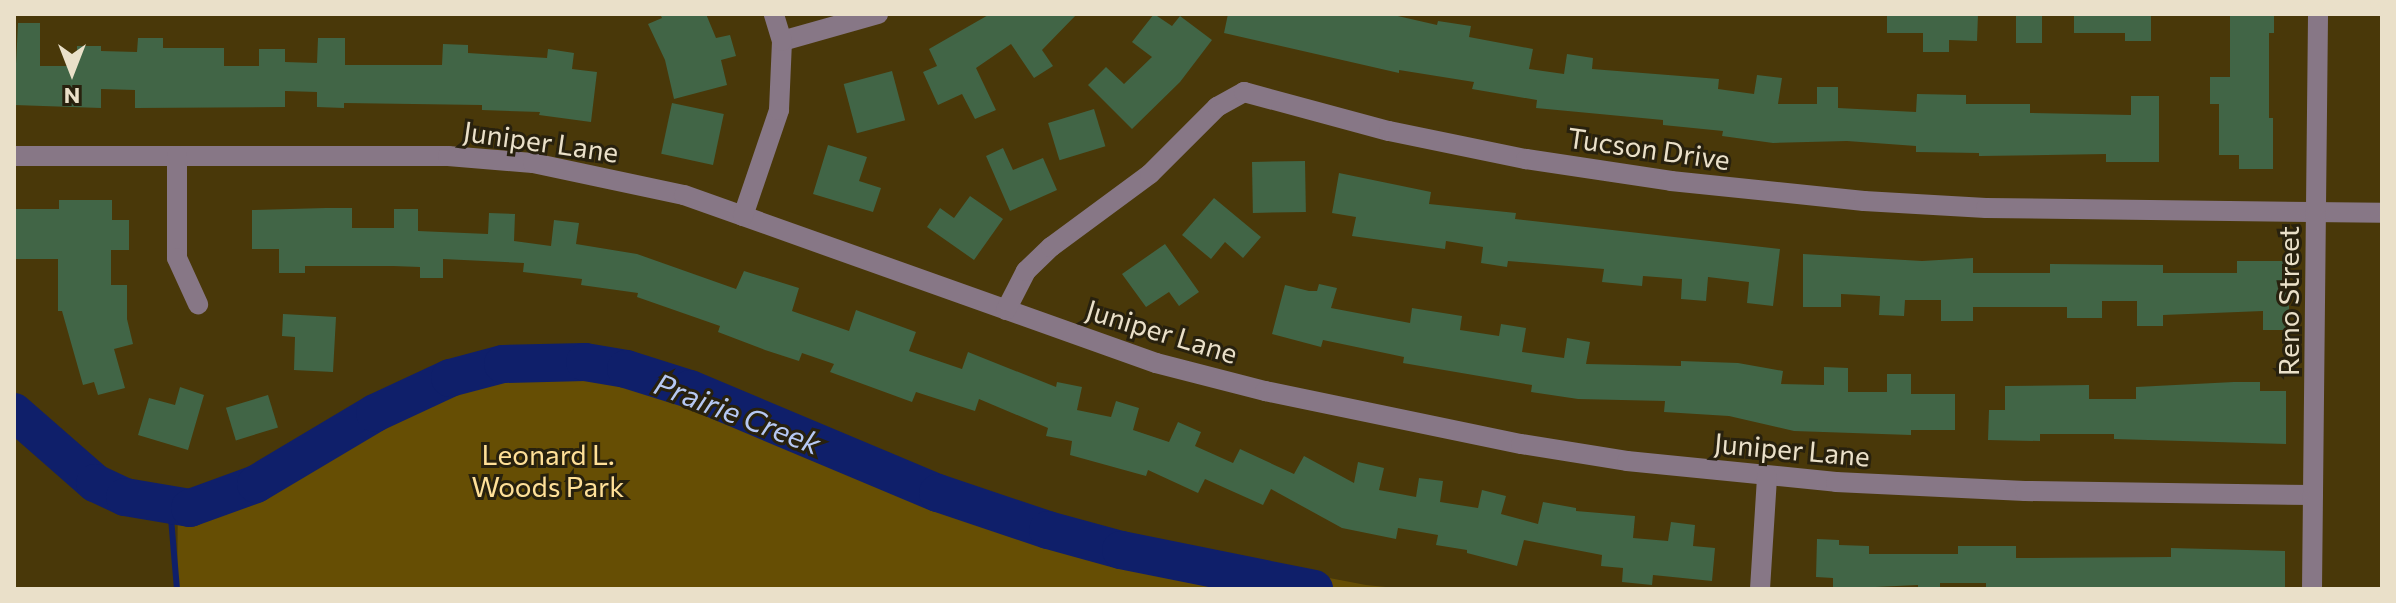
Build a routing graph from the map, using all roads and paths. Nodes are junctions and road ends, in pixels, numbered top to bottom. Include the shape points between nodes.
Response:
1 (774, 14) edge
2 (878, 14) edge
3 (2318, 14) edge
4 (782, 41) junction
5 (14, 156) edge
6 (177, 156) junction
7 (2317, 213) junction
8 (2382, 213) edge
9 (743, 216) junction
10 (198, 304) dead end
11 (1006, 310) junction
12 (1767, 477) junction
13 (2313, 495) junction
14 (1760, 589) edge
15 (2312, 589) edge

1 - 4 street
2 - 4 street
3 - 7 street, Reno Street
4 - 9 street via 779,110
5 - 6 street, Juniper Lane
6 - 9 street, Juniper Lane via 448,156 533,163 684,195
6 - 10 street via 177,258
7 - 8 street, Tucson Drive
7 - 11 street, Tucson Drive via 1986,208 1671,181 1419,137 1244,92 1217,107 1150,174 1051,247 1026,271
7 - 13 street, Reno Street
9 - 11 street, Juniper Lane
11 - 12 street, Juniper Lane via 1156,363 1308,400 1521,444
12 - 13 street, Juniper Lane via 2025,491
12 - 14 street
13 - 15 street, Reno Street

